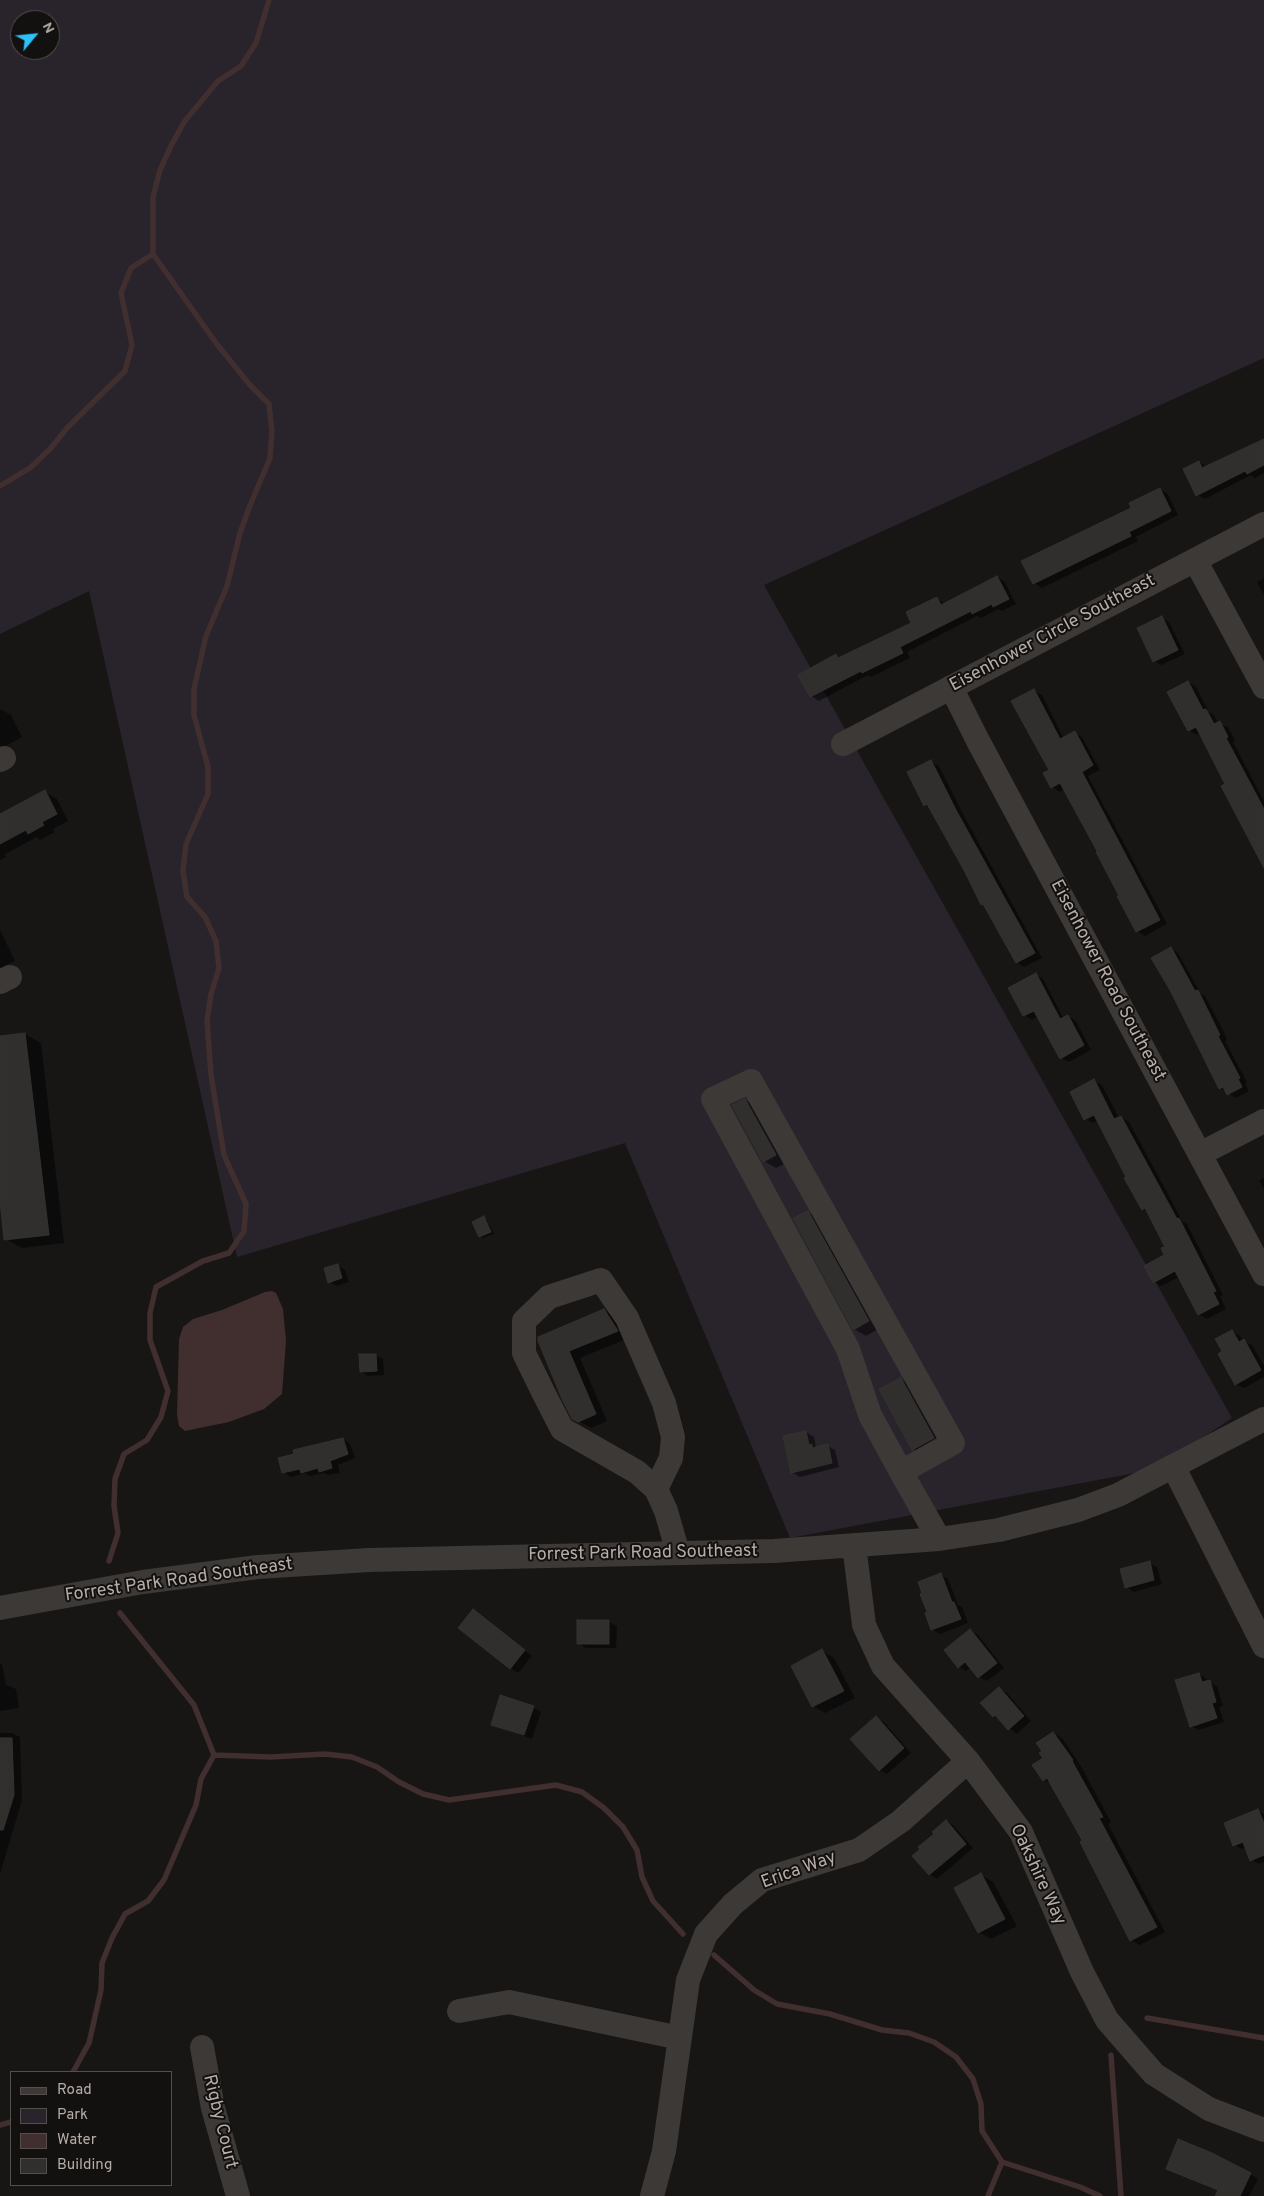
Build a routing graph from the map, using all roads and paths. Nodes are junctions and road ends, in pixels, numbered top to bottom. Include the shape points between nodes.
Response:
1 (1264, 524) edge
2 (1195, 560) junction
3 (951, 687) junction
4 (1264, 687) edge
5 (843, 744) dead end
6 (1264, 1121) edge
7 (1200, 1154) junction
8 (1264, 1274) edge
9 (1264, 1420) edge
10 (1174, 1466) junction
11 (901, 1472) junction
12 (656, 1489) junction
13 (939, 1539) junction
14 (854, 1545) junction
15 (678, 1553) junction
16 (0, 1608) edge
17 (1264, 1646) edge
18 (968, 1761) junction
19 (459, 2010) dead end
20 (680, 2038) junction
21 (202, 2047) dead end
22 (1264, 2130) edge
23 (238, 2196) edge
24 (652, 2196) edge

1 - 2 street, Eisenhower Circle Southeast
2 - 3 street, Eisenhower Circle Southeast
2 - 4 street
3 - 5 street, Eisenhower Circle Southeast
3 - 7 street, Eisenhower Road Southeast
6 - 7 street
7 - 8 street, Eisenhower Road Southeast
9 - 10 street, Forrest Park Road Southeast
10 - 13 street, Forrest Park Road Southeast via 1118,1495 1078,1510 999,1530
10 - 17 street
11 - 11 street via 870,1415 848,1350 713,1099 751,1081 953,1443
11 - 13 street
12 - 12 street via 637,1472 562,1429 524,1352 524,1322 549,1297 601,1280 627,1318 664,1403 673,1437 671,1458
12 - 15 street
13 - 14 street, Forrest Park Road Southeast
14 - 15 street, Forrest Park Road Southeast
14 - 18 street, Oakshire Way via 864,1624 883,1666
15 - 16 street, Forrest Park Road Southeast via 369,1560 258,1567 143,1582
18 - 20 street, Erica Way via 901,1821 859,1850 762,1880 733,1904 706,1934 688,1980
18 - 22 street, Oakshire Way via 1021,1832 1082,1972 1107,2020 1154,2074 1209,2109
19 - 20 street via 509,2002
20 - 24 street, Erica Way via 664,2151
21 - 23 street, Rigby Court via 213,2108

